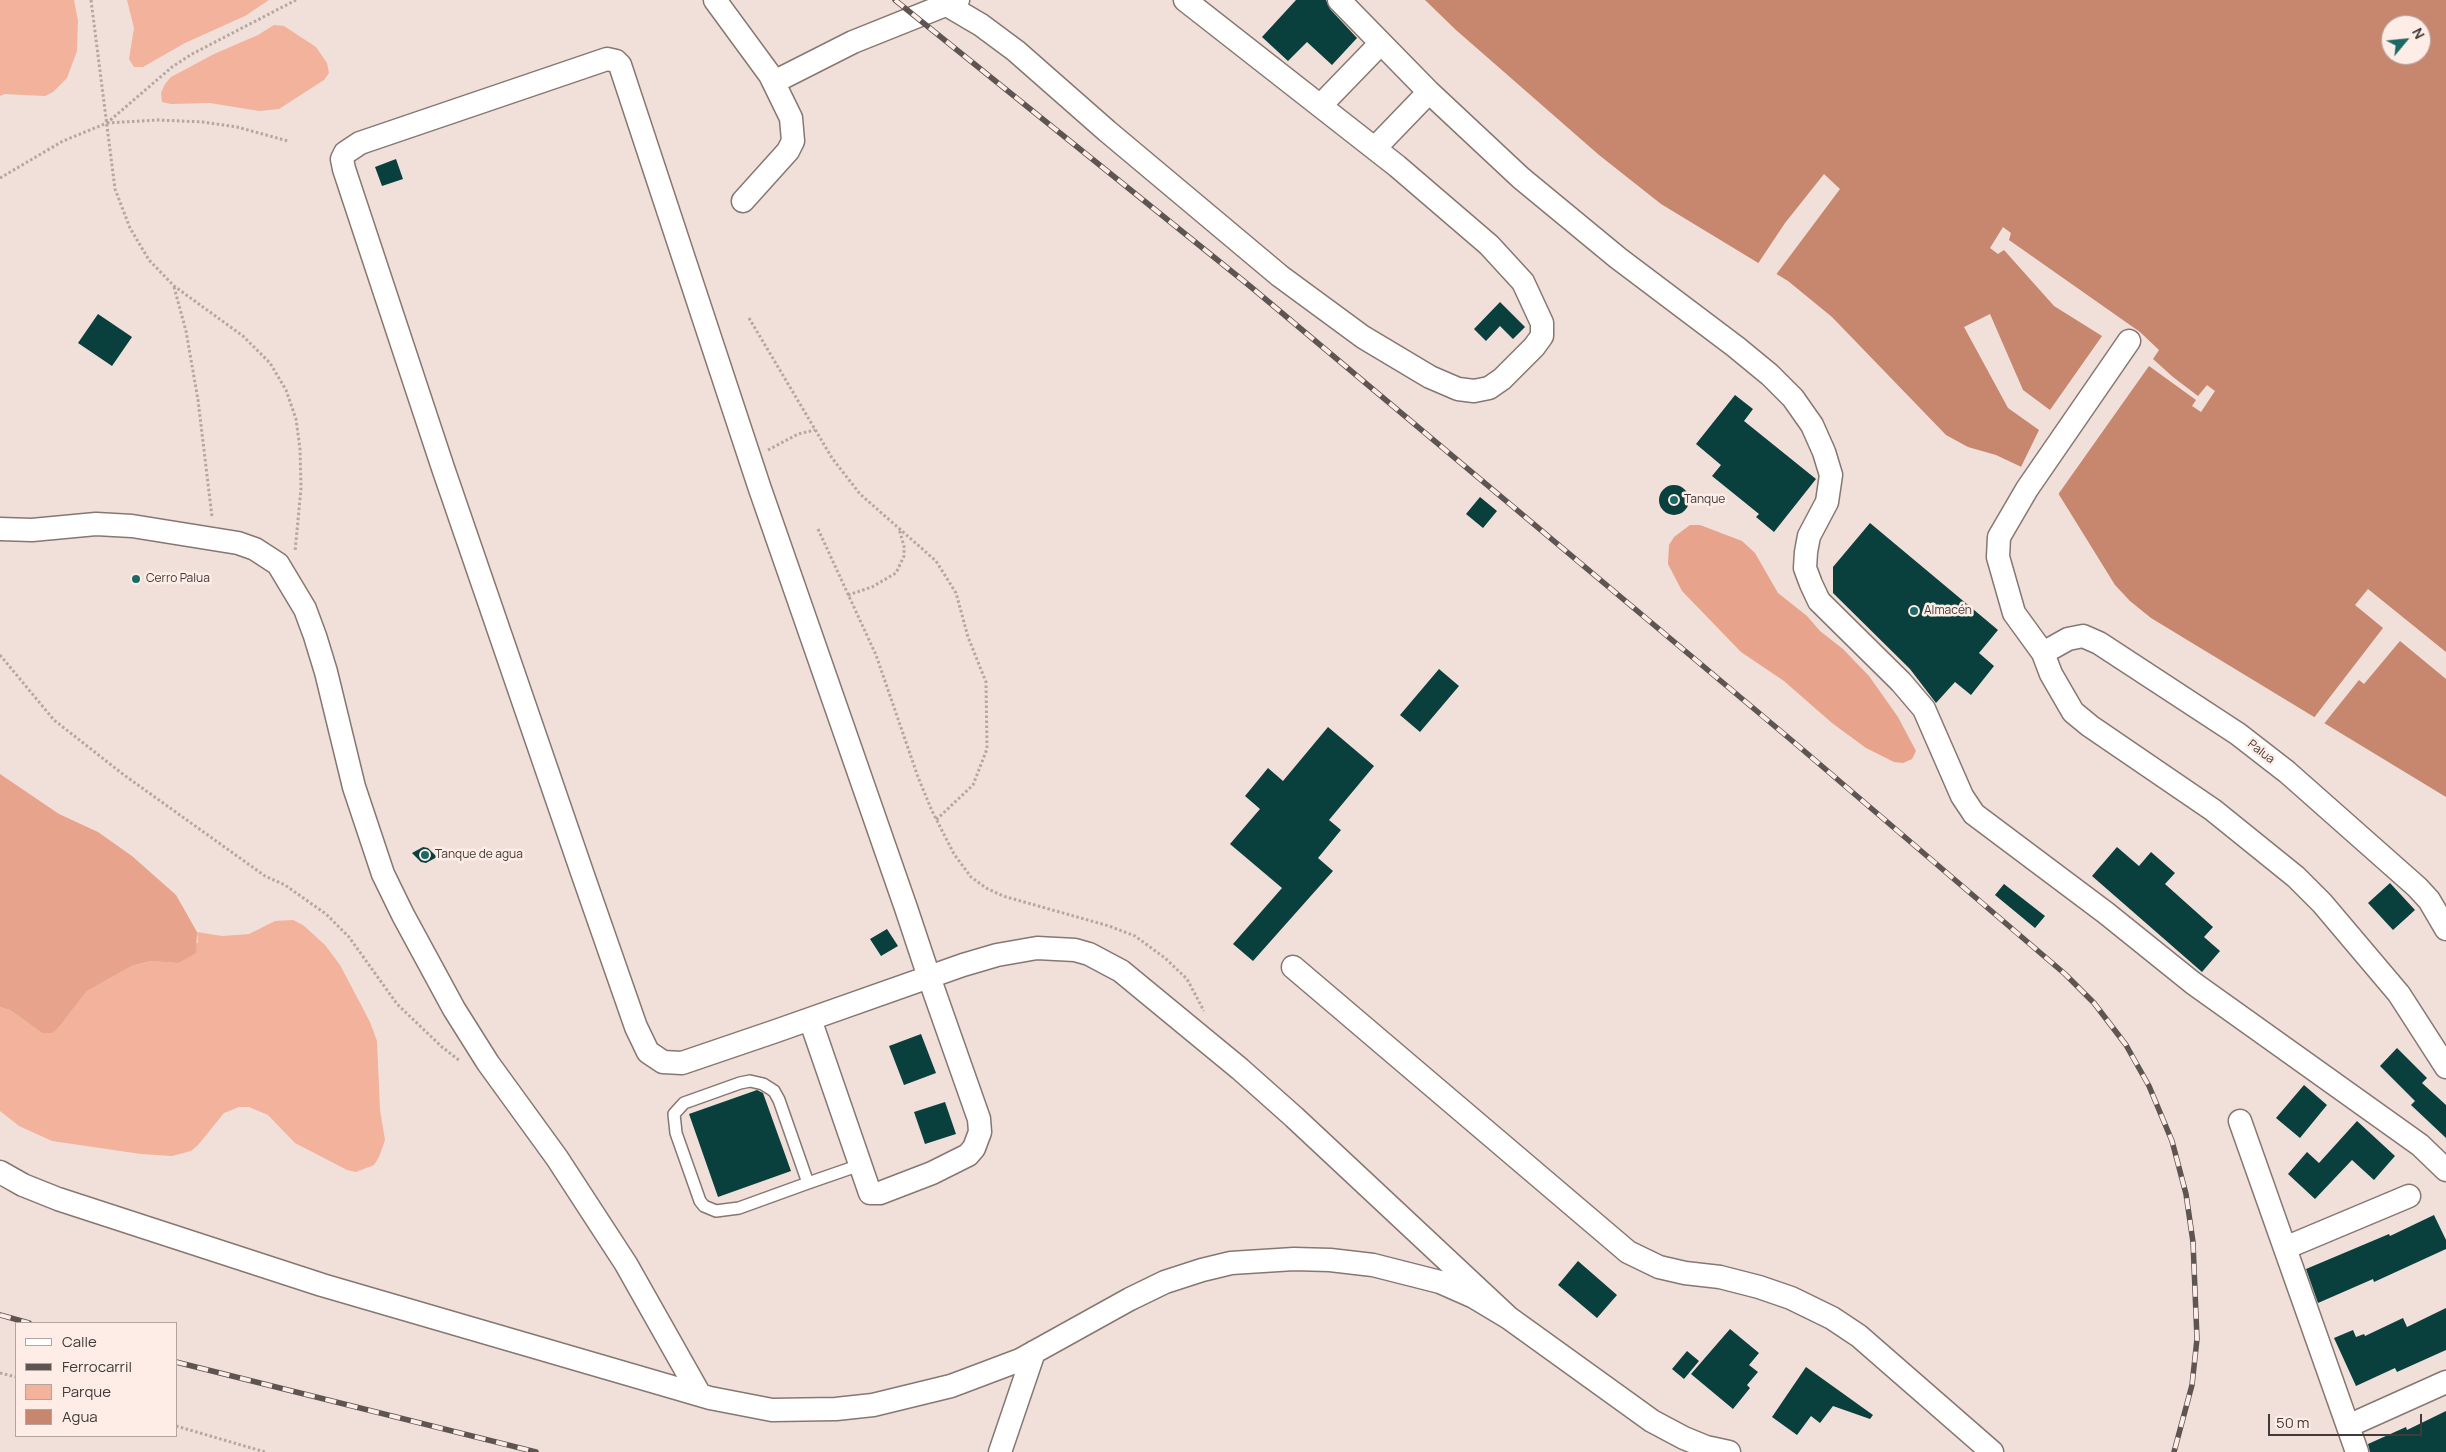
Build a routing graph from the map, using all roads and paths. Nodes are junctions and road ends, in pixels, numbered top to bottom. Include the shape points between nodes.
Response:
1 (91, 0) edge
2 (296, 0) edge
3 (715, 0) edge
4 (1185, 0) edge
5 (1339, 0) edge
6 (952, 3) edge
7 (1381, 43) junction
8 (774, 82) junction
9 (1429, 92) junction
10 (1321, 105) junction
11 (107, 123) junction
12 (288, 141) dead end
13 (1375, 148) junction
14 (0, 178) edge
15 (743, 201) dead end
16 (174, 286) junction
17 (749, 318) dead end
18 (2129, 341) dead end
19 (815, 430) junction
20 (750, 460) junction
21 (818, 528) dead end
22 (899, 528) junction
23 (0, 529) edge
24 (214, 539) junction
25 (292, 585) junction
26 (848, 595) junction
27 (2042, 653) junction
28 (0, 655) edge
29 (936, 820) junction
30 (2446, 928) edge
31 (1293, 967) dead end
32 (929, 977) junction
33 (810, 1020) junction
34 (1206, 1041) junction
35 (465, 1065) dead end
36 (2446, 1067) edge
37 (2240, 1121) dead end
38 (860, 1165) junction
39 (2446, 1170) edge
40 (0, 1172) edge
41 (808, 1183) junction
42 (2409, 1196) dead end
43 (2285, 1248) junction
44 (1509, 1318) junction
45 (1034, 1352) junction
46 (0, 1373) edge
47 (15, 1377) edge
48 (2446, 1382) edge
49 (700, 1395) junction
50 (2348, 1426) junction
51 (178, 1427) edge
52 (265, 1452) edge
53 (1000, 1452) edge
54 (1729, 1452) edge
55 (1992, 1452) edge
56 (2357, 1452) edge

1 - 11 path
2 - 11 path via 185,58
3 - 8 street
4 - 10 street
5 - 7 street
6 - 8 street via 853,42
6 - 13 street via 1016,51 1320,306 1430,377 1474,392 1489,388 1515,366 1542,336 1542,323 1536,306 1523,282 1489,245
7 - 9 street
7 - 10 street
8 - 15 street via 791,118 793,141 788,151
9 - 13 street
9 - 39 street via 1521,178 1618,258 1743,353 1793,398 1812,425 1831,475 1827,502 1809,536 1806,568 1810,584 1819,601 1924,709 1969,808 2193,983 2420,1145
10 - 13 street
11 - 12 path via 203,122 237,127
11 - 14 path via 63,141
11 - 16 path via 115,189 130,228 149,260
16 - 24 path via 198,400
16 - 25 path via 243,336 270,362 286,390 296,419 300,449 301,488
17 - 19 path
18 - 27 street via 2027,489 1999,537 2001,574 2014,613
19 - 20 path via 798,434
19 - 22 path via 860,494
20 - 32 street
20 - 33 street via 624,75 616,61 607,59 360,143 345,153 342,159 344,169 443,468 643,1045 655,1059 682,1063
21 - 26 path
22 - 26 path via 904,556 896,573 872,588
22 - 29 path via 948,576 986,682 988,738 985,758 973,785
23 - 24 street via 32,530 96,524 132,526
24 - 25 street via 255,549 278,564
25 - 49 street via 305,609 326,672 354,787 383,874 403,915 454,1009 626,1264
26 - 29 path via 876,655
27 - 30 street, Palua via 2068,639 2083,636 2098,642 2238,734 2287,772 2417,887
27 - 36 street via 2073,712 2213,810 2273,857 2322,903 2399,994
28 - 35 path via 54,720 124,775 265,876 285,885 326,914 349,937 397,1004
29 - 34 path via 965,870 986,888 1135,936 1165,958 1187,979 1201,1003
31 - 55 street via 1628,1252 1659,1267 1759,1287 1832,1318 1859,1336
32 - 33 street
32 - 34 street via 996,955 1037,948 1074,950 1105,961 1121,971
32 - 38 street via 978,1119 978,1141 968,1155 949,1166 874,1194 868,1190
33 - 38 street
34 - 44 street via 1294,1117
37 - 43 street
38 - 41 lane
40 - 49 street via 58,1199 322,1286
41 - 41 lane via 779,1100 774,1091 763,1084 750,1080 740,1083 684,1103 674,1114 676,1133 700,1201 709,1208 725,1211 738,1208
42 - 43 street
43 - 50 street
44 - 45 street via 1440,1282 1382,1267 1330,1260 1231,1263 1165,1282
44 - 54 street via 1652,1420 1684,1438
45 - 49 street via 951,1386 873,1405 772,1410
45 - 53 street
46 - 47 path
48 - 50 street
50 - 56 street
51 - 52 path

